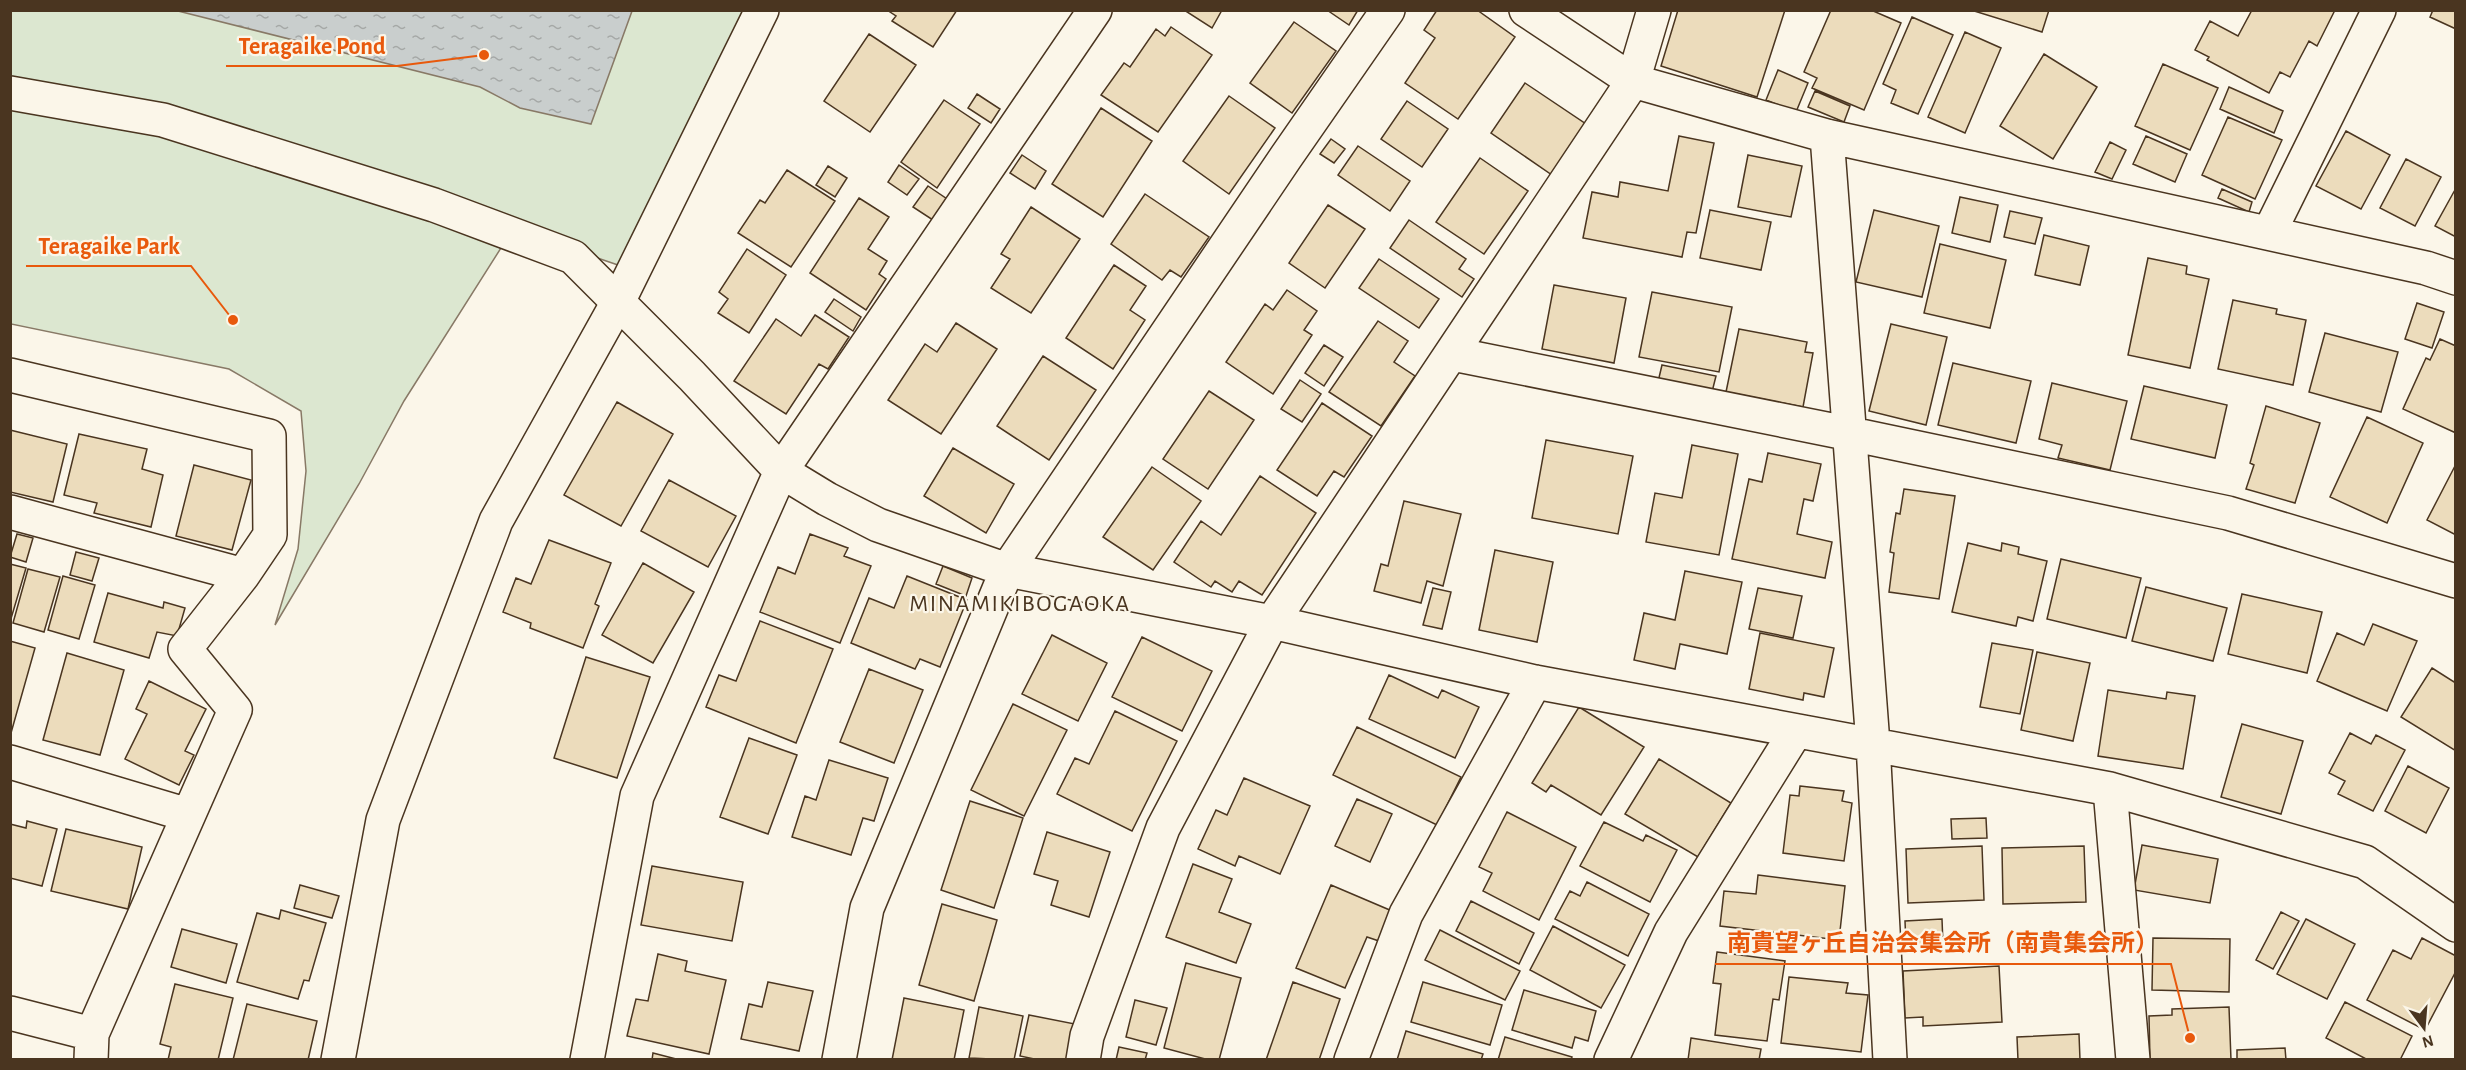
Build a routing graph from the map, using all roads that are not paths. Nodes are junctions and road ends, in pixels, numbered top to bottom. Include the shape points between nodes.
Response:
1 (762, 10) edge
2 (1095, 10) edge
3 (1388, 10) edge
4 (1526, 10) edge
5 (1654, 10) edge
6 (2379, 10) edge
7 (1633, 81) junction
8 (10, 93) edge
9 (1827, 136) junction
10 (2269, 233) junction
11 (2456, 278) edge
12 (618, 302) junction
13 (1453, 354) junction
14 (10, 375) edge
15 (1851, 434) junction
16 (781, 471) junction
17 (10, 512) edge
18 (1007, 570) junction
19 (243, 575) junction
20 (2456, 581) edge
21 (1272, 622) junction
22 (1535, 682) junction
23 (1796, 731) junction
24 (1873, 744) junction
25 (10, 762) edge
26 (2110, 789) junction
27 (188, 816) junction
28 (2456, 926) edge
29 (10, 1013) edge
30 (91, 1047) edge
31 (338, 1059) edge
32 (587, 1059) edge
33 (839, 1059) edge
34 (1083, 1059) edge
35 (1351, 1059) edge
36 (1611, 1059) edge
37 (1890, 1059) edge
38 (2133, 1059) edge

1 - 12 street
2 - 16 street
3 - 18 street
4 - 7 street
5 - 7 street
6 - 10 street
7 - 9 street
7 - 13 street
8 - 12 street via 163,120 434,205 573,257
9 - 10 street
9 - 15 street
10 - 11 street
12 - 16 street
12 - 31 street via 496,521 383,819
13 - 15 street
13 - 21 street
14 - 19 street via 269,436 270,535
15 - 20 street via 2228,513
15 - 24 street
16 - 18 street via 878,525
16 - 32 street via 637,796
17 - 19 street
18 - 21 street
18 - 33 street via 867,908
19 - 27 street via 185,649 235,710
21 - 22 street
21 - 34 street via 1163,828 1087,1036
22 - 23 street
22 - 35 street via 1406,914
23 - 24 street
23 - 36 street via 1671,932
24 - 26 street
24 - 37 street
25 - 27 street
26 - 28 street via 2365,862
26 - 38 street
27 - 30 street
29 - 30 street

